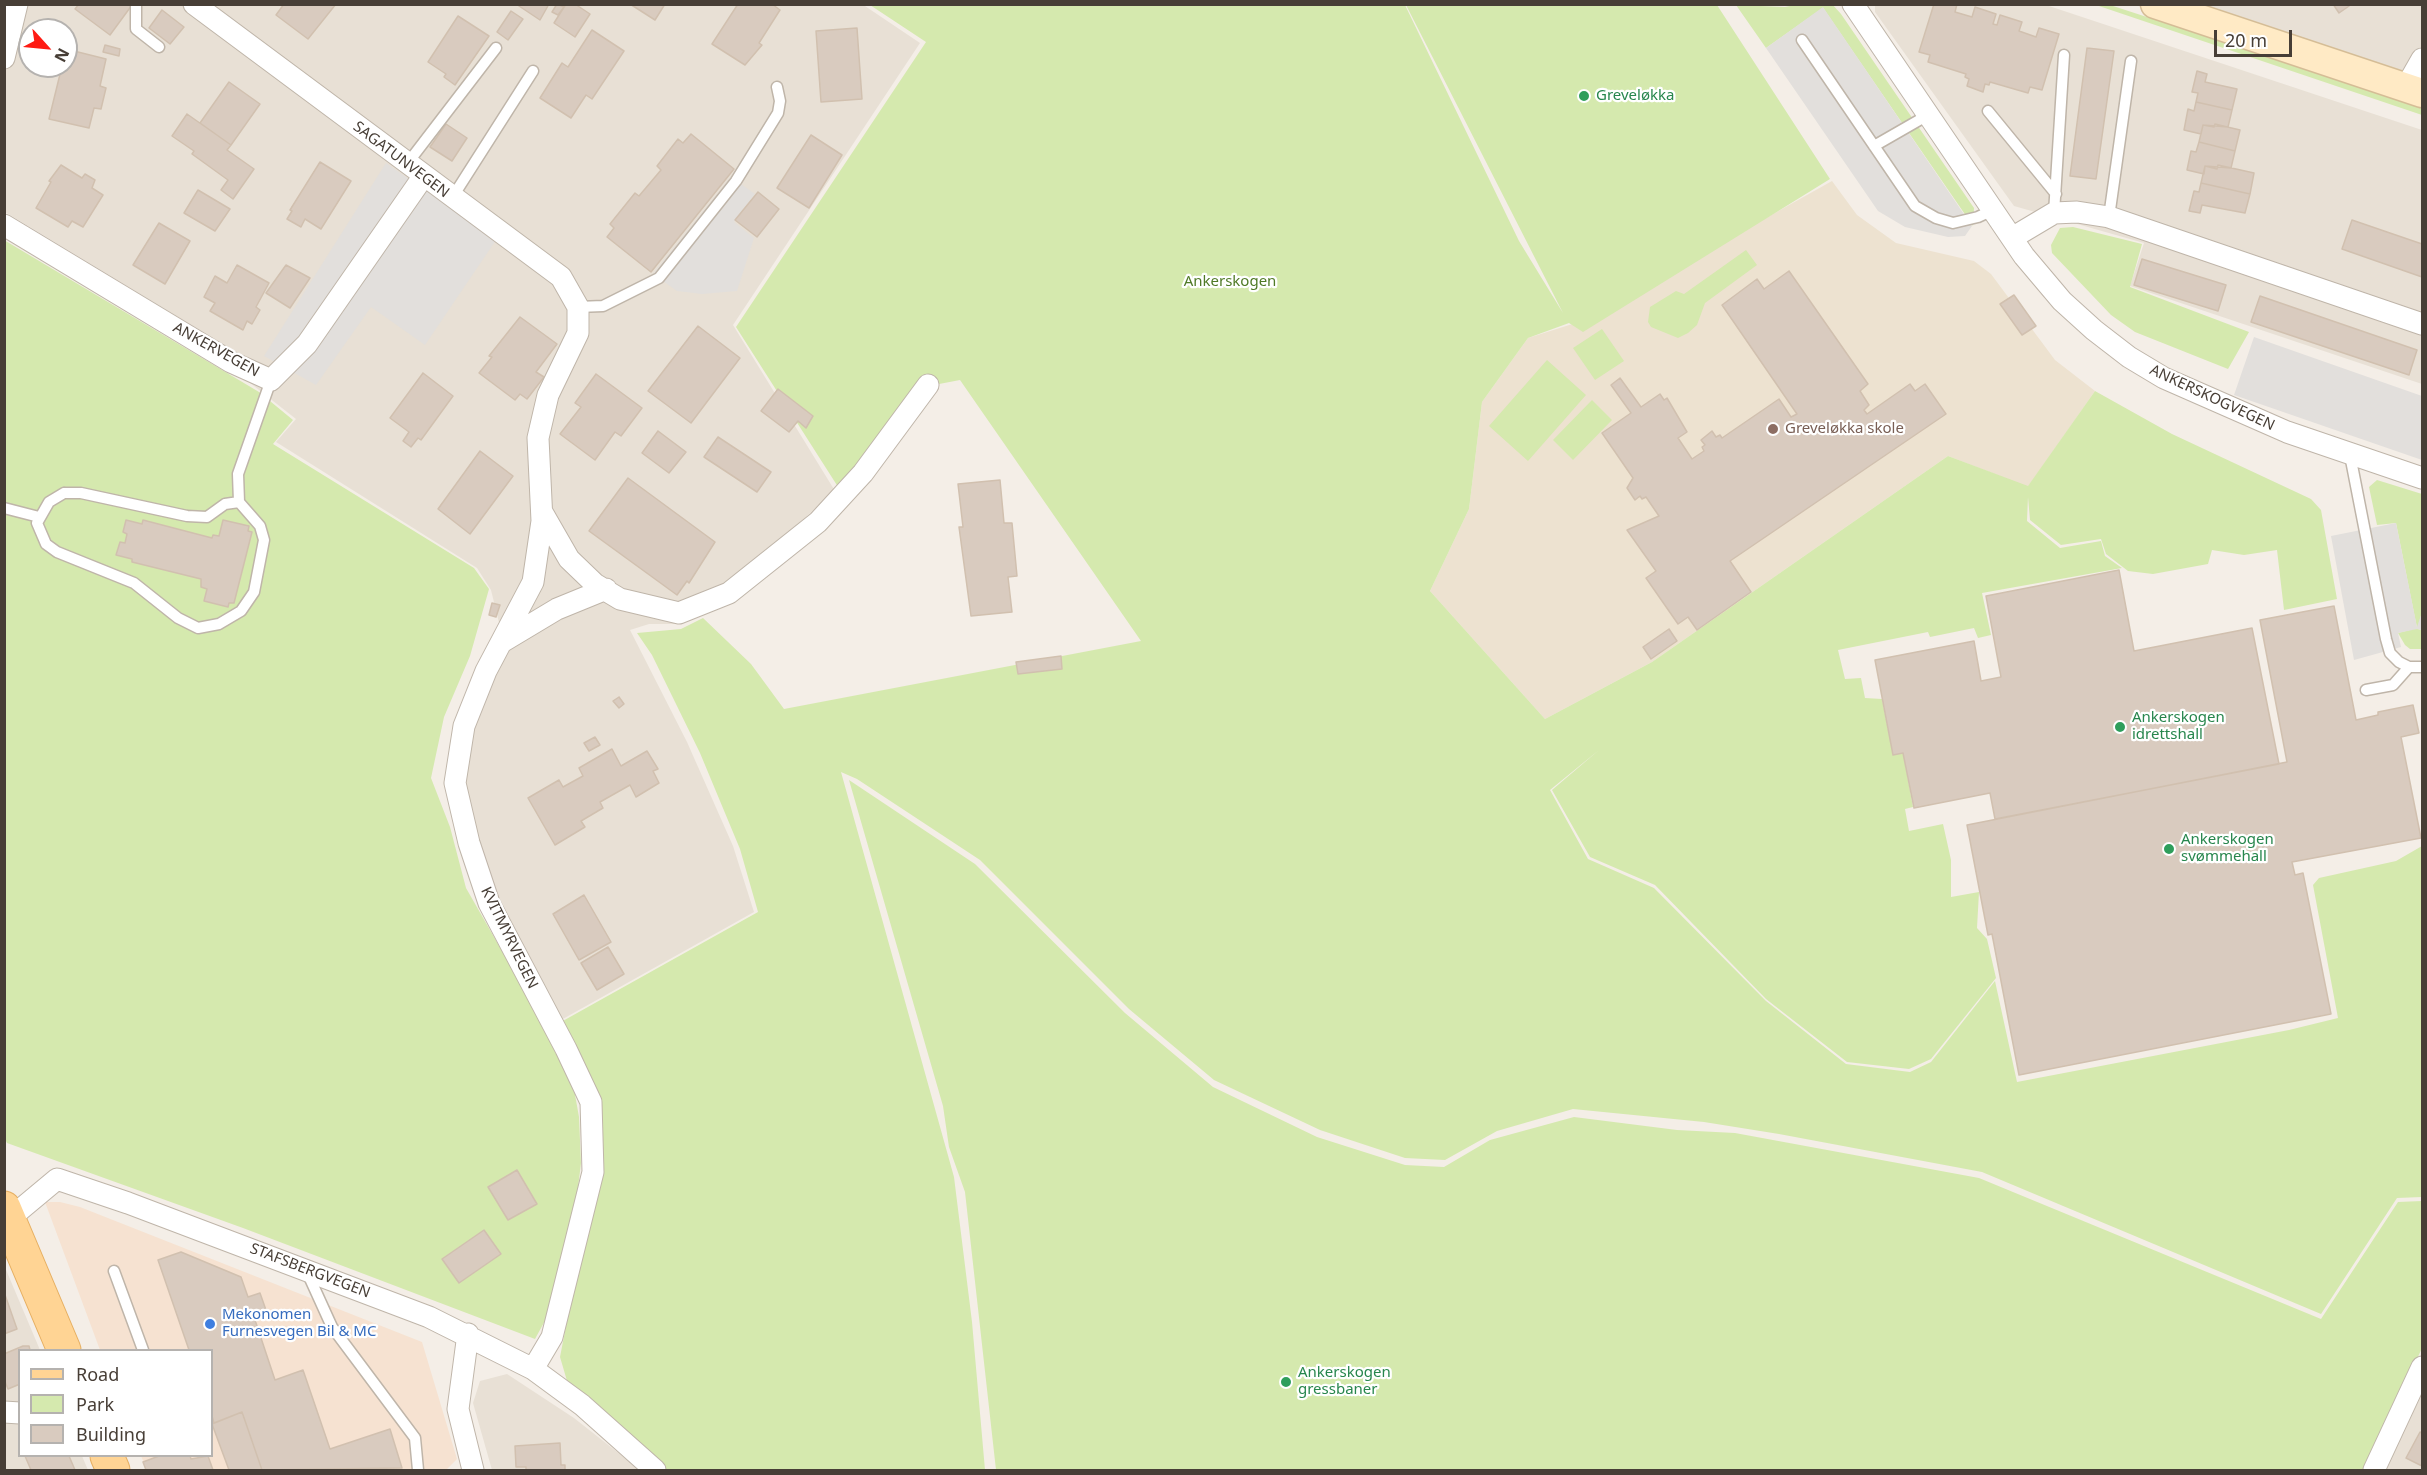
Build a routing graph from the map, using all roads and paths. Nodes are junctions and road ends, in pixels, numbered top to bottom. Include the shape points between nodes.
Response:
1 (17, 4) edge
2 (136, 4) edge
3 (194, 4) edge
4 (1853, 4) edge
5 (2155, 4) edge
6 (1803, 40) dead end
7 (159, 47) dead end
8 (496, 48) dead end
9 (2064, 55) dead end
10 (4, 58) edge
11 (2422, 59) edge
12 (2131, 61) dead end
13 (533, 71) dead end
14 (777, 87) dead end
15 (2414, 90) edge
16 (1988, 111) dead end
17 (1928, 115) junction
18 (1874, 146) junction
19 (415, 171) junction
20 (452, 198) junction
21 (2055, 204) junction
22 (1993, 210) junction
23 (2109, 217) junction
24 (4, 225) edge
25 (2012, 238) junction
26 (578, 307) junction
27 (2422, 324) edge
28 (578, 333) joint
29 (271, 380) junction
30 (928, 385) dead end
31 (2350, 454) junction
32 (2422, 478) edge
33 (239, 502) junction
34 (4, 508) edge
35 (542, 512) junction
36 (39, 517) junction
37 (606, 590) junction
38 (502, 642) junction
39 (2409, 667) junction
40 (2422, 667) edge
41 (2366, 690) dead end
42 (7, 1214) edge
43 (306, 1269) junction
44 (114, 1271) dead end
45 (468, 1334) junction
46 (64, 1349) edge
47 (143, 1349) edge
48 (2422, 1367) edge
49 (533, 1369) junction
50 (418, 1470) edge
51 (473, 1470) edge
52 (655, 1470) edge
53 (2374, 1470) edge

1 - 10 street
2 - 7 lane via 136,29
3 - 19 street, SAGATUNVEGEN
4 - 17 street, ANKERSKOGVEGEN
5 - 15 main road
6 - 18 lane
8 - 19 lane
9 - 21 lane
11 - 15 street
12 - 23 lane
13 - 20 lane
14 - 26 lane via 778,113 736,181 658,278 603,306
16 - 21 lane
17 - 18 lane
17 - 22 street, ANKERSKOGVEGEN
18 - 22 lane via 1915,206 1936,218 1953,222
19 - 20 street, SAGATUNVEGEN
19 - 29 street, ANKERVEGEN via 308,344
20 - 26 street, SAGATUNVEGEN via 561,277
21 - 23 street
21 - 25 street
22 - 25 street, ANKERSKOGVEGEN
23 - 27 street
24 - 29 street, ANKERVEGEN via 231,362
25 - 31 street, ANKERSKOGVEGEN via 2062,301 2129,357 2164,378 2287,432
26 - 28 street, SAGATUNVEGEN
28 - 35 street, KVITMYRVEGEN via 548,395 538,438
29 - 33 lane via 238,474
30 - 37 street via 863,473 818,522 729,593 679,613 620,599
31 - 32 street, ANKERSKOGVEGEN
31 - 39 lane via 2386,639 2390,653
33 - 36 lane via 225,504 207,517 81,493 64,494 49,502
33 - 36 lane via 260,526 264,540 254,592 241,611 219,624 198,628 177,618 134,583 57,552 40,534
34 - 36 lane
35 - 37 street via 569,558
35 - 38 street, KVITMYRVEGEN via 533,582
37 - 38 street via 557,609
38 - 49 street, KVITMYRVEGEN via 464,726 455,783 489,903 591,1102 595,1154 552,1337
39 - 40 lane
39 - 41 lane via 2393,685
42 - 43 street, STAFSBERGVEGEN via 57,1179
42 - 46 main road
43 - 45 street, STAFSBERGVEGEN
43 - 50 lane via 332,1327 415,1438
44 - 47 lane
45 - 49 street, STAFSBERGVEGEN
45 - 51 street via 458,1409
48 - 53 street
49 - 52 street, STAFSBERGVEGEN

